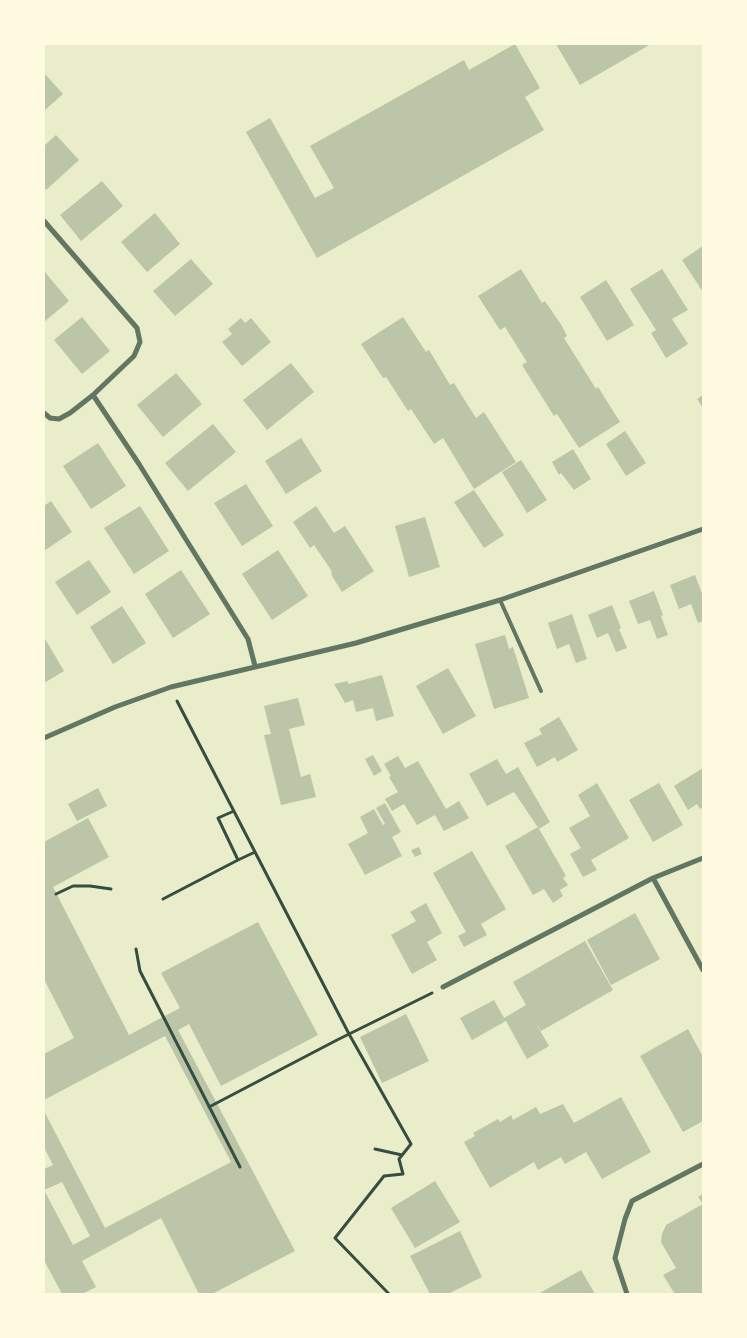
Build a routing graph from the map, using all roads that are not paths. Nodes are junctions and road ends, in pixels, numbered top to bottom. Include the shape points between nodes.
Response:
1 (44, 221) edge
2 (93, 395) junction
3 (44, 414) edge
4 (703, 529) edge
5 (500, 600) junction
6 (255, 666) junction
7 (541, 691) dead end
8 (44, 738) edge
9 (703, 858) edge
10 (653, 878) junction
11 (703, 970) edge
12 (443, 987) road end
13 (703, 1164) edge
14 (627, 1294) edge

1 - 2 street via 137,328 140,342 134,356
2 - 3 street via 58,419
2 - 6 street via 248,639
4 - 5 street
5 - 6 street via 356,643
5 - 7 lane
6 - 8 street via 171,687
9 - 10 street
10 - 11 street
10 - 12 street
13 - 14 street via 632,1201 615,1258

